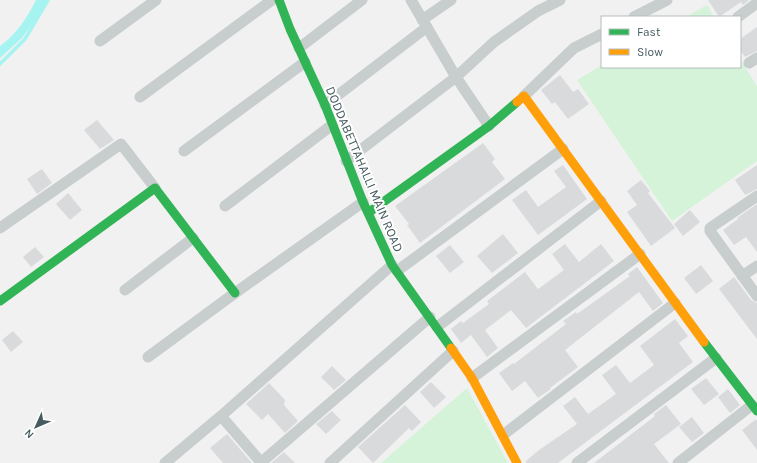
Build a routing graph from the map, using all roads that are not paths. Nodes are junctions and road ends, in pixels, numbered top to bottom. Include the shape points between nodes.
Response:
1 (156, 0) edge
2 (272, 0) edge
3 (279, 0) edge
4 (362, 0) edge
5 (411, 0) edge
6 (451, 0) edge
7 (560, 0) edge
8 (667, 0) edge
9 (757, 4) edge
10 (636, 16) edge
11 (739, 16) edge
12 (425, 24) junction
13 (601, 34) edge
14 (100, 41) dead end
15 (299, 48) junction
16 (305, 62) junction
17 (456, 77) junction
18 (524, 96) junction
19 (140, 97) dead end
20 (324, 105) junction
21 (332, 125) junction
22 (489, 126) junction
23 (563, 149) junction
24 (184, 151) dead end
25 (346, 161) junction
26 (155, 188) junction
27 (757, 196) edge
28 (601, 201) junction
29 (364, 202) junction
30 (225, 206) dead end
31 (368, 214) junction
32 (0, 228) edge
33 (194, 238) junction
34 (640, 254) junction
35 (757, 266) edge
36 (394, 268) junction
37 (742, 276) junction
38 (125, 290) dead end
39 (235, 293) junction
40 (757, 296) edge
41 (0, 301) edge
42 (675, 303) junction
43 (430, 317) junction
44 (437, 327) junction
45 (453, 350) junction
46 (148, 357) dead end
47 (716, 358) junction
48 (472, 378) junction
49 (755, 408) edge
50 (221, 416) junction
51 (503, 435) junction
52 (165, 463) edge
53 (330, 463) edge
54 (517, 463) edge
55 (577, 463) edge
56 (678, 463) edge

1 - 14 street
2 - 19 street
3 - 15 street, DODDABETTAHALLI MAIN ROAD
4 - 15 street
5 - 12 street
6 - 12 street
7 - 17 street via 538,11 494,42
8 - 10 street
9 - 11 street
12 - 17 street
12 - 20 street
13 - 18 street via 574,48
15 - 16 street, DODDABETTAHALLI MAIN ROAD
16 - 20 street, DODDABETTAHALLI MAIN ROAD
16 - 24 street
17 - 22 street
17 - 25 street
18 - 22 street
18 - 23 street
20 - 21 street, DODDABETTAHALLI MAIN ROAD
21 - 25 street, DODDABETTAHALLI MAIN ROAD
21 - 30 street
22 - 31 street
23 - 28 street
23 - 36 street
25 - 29 street, DODDABETTAHALLI MAIN ROAD
26 - 32 street via 121,144
26 - 33 street
26 - 41 street
27 - 37 street via 710,228
28 - 34 street
28 - 44 street
29 - 31 street, DODDABETTAHALLI MAIN ROAD
29 - 39 street
31 - 36 street, DODDABETTAHALLI MAIN ROAD
33 - 38 street
33 - 39 street
34 - 42 street
34 - 48 street
35 - 37 street
36 - 43 street, DODDABETTAHALLI MAIN ROAD
36 - 50 street
37 - 40 street
39 - 46 street
42 - 47 street
42 - 51 street
43 - 44 street, DODDABETTAHALLI MAIN ROAD
43 - 50 street via 262,461
44 - 45 street, DODDABETTAHALLI MAIN ROAD
45 - 48 street, DODDABETTAHALLI MAIN ROAD
45 - 53 street
47 - 49 street
47 - 55 street
48 - 51 street, DODDABETTAHALLI MAIN ROAD
49 - 56 street
50 - 52 street
51 - 54 street, DODDABETTAHALLI MAIN ROAD

